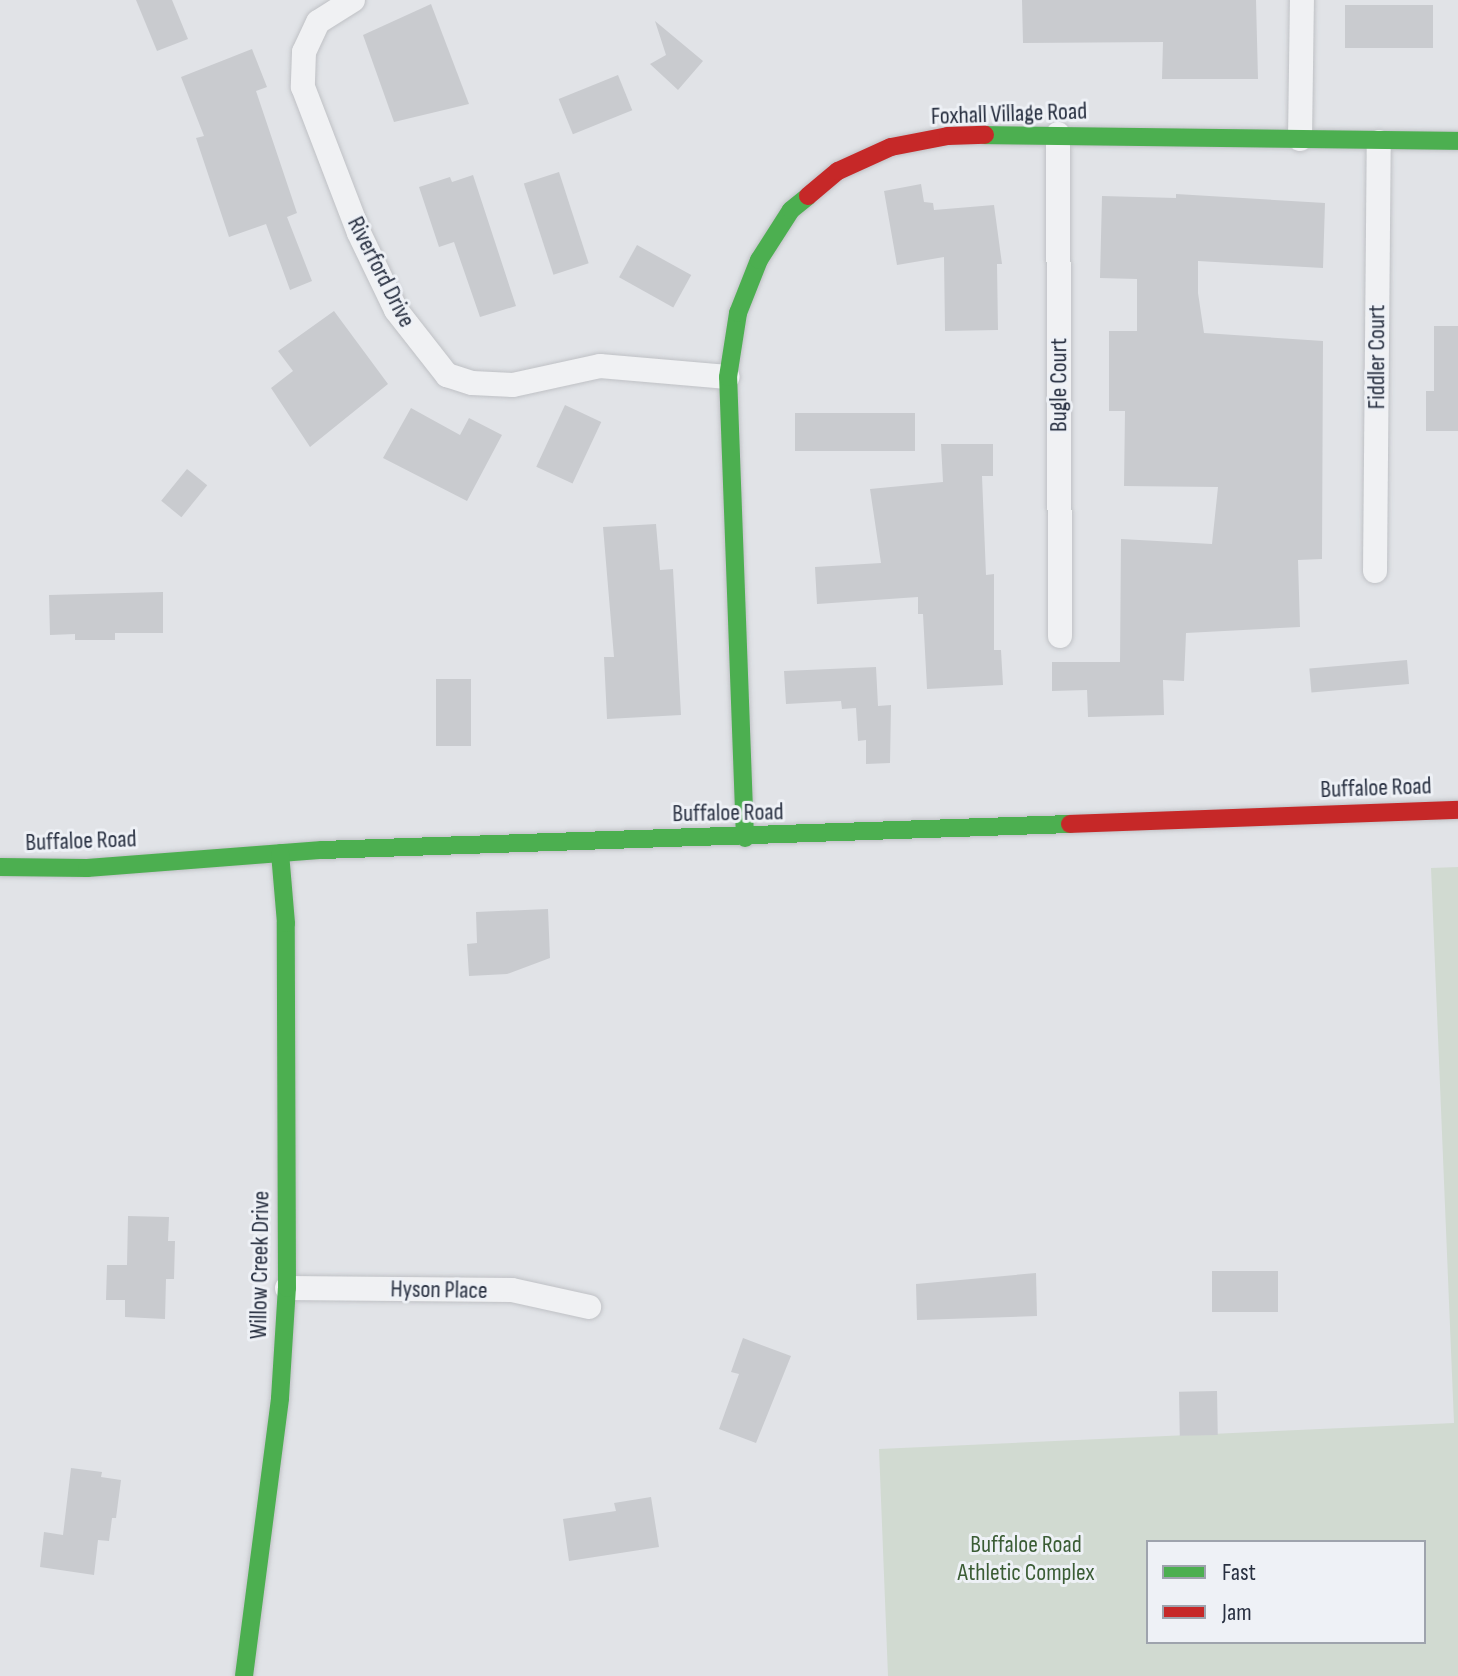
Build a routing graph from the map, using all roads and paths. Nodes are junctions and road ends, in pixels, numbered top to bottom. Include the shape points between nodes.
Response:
1 (353, 0) edge
2 (1302, 0) edge
3 (1058, 134) junction
4 (1300, 139) junction
5 (1458, 141) edge
6 (1379, 142) junction
7 (728, 377) junction
8 (1375, 571) dead end
9 (1060, 636) dead end
10 (1458, 810) edge
11 (745, 838) junction
12 (280, 853) junction
13 (0, 867) edge
14 (287, 1288) junction
15 (589, 1307) dead end
16 (244, 1676) edge

1 - 7 street, Riverford Drive via 318,22 304,52 303,87 359,233 396,310 447,375 472,383 513,385 600,366
2 - 4 street
3 - 4 street, Foxhall Village Road
3 - 7 street, Foxhall Village Road via 948,136 891,147 838,171 791,210 759,260 738,313
3 - 9 street, Bugle Court
4 - 6 street, Foxhall Village Road
5 - 6 street, Foxhall Village Road
6 - 8 street, Fiddler Court
7 - 11 street, Foxhall Village Road
10 - 11 street, Buffaloe Road
11 - 12 street, Buffaloe Road
12 - 13 street, Buffaloe Road via 87,868
12 - 14 street, Willow Creek Drive via 286,923
14 - 15 street, Hyson Place via 512,1290
14 - 16 street, Willow Creek Drive via 280,1398

